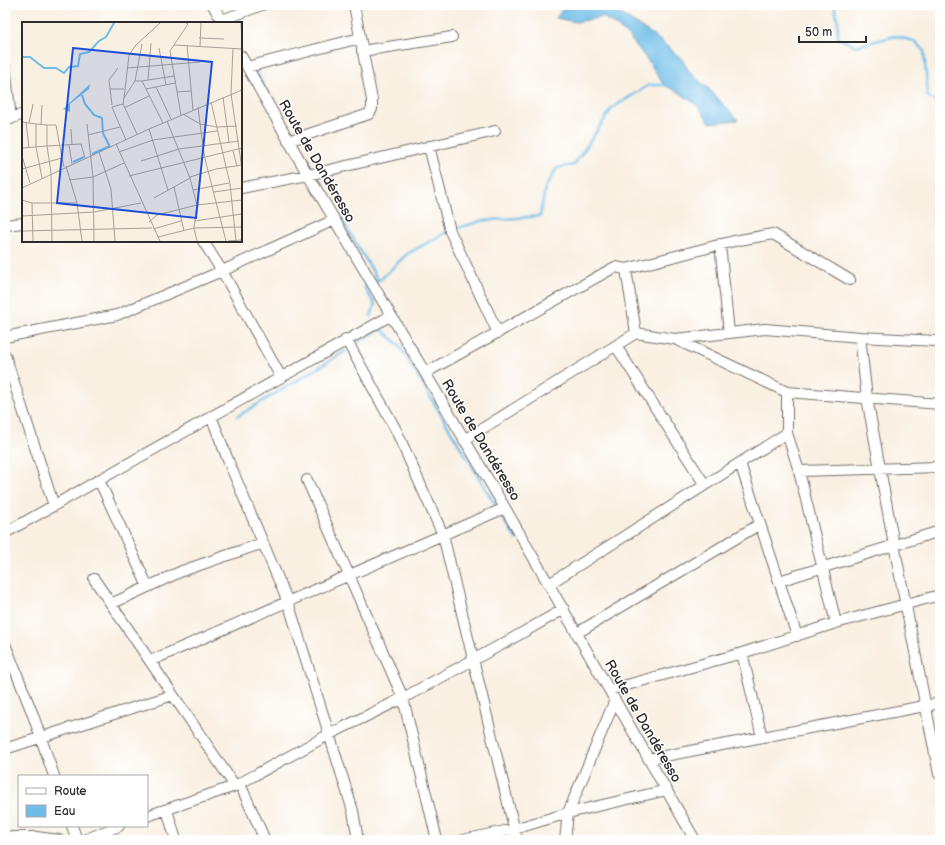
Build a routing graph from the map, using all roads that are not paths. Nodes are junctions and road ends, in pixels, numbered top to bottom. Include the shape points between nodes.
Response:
1 (213, 5) edge
2 (262, 5) edge
3 (354, 5) edge
4 (222, 22) edge
5 (452, 37) dead end
6 (360, 38) junction
7 (362, 51) junction
8 (242, 58) edge
9 (5, 66) edge
10 (247, 67) junction
11 (22, 114) edge
12 (8, 120) edge
13 (495, 132) dead end
14 (288, 141) junction
15 (429, 146) junction
16 (308, 175) junction
17 (242, 188) edge
18 (334, 220) junction
19 (22, 223) edge
20 (5, 225) edge
21 (204, 242) edge
22 (720, 244) junction
23 (626, 269) junction
24 (222, 272) junction
25 (850, 280) dead end
26 (390, 316) junction
27 (498, 332) junction
28 (636, 333) junction
29 (730, 333) junction
30 (5, 337) edge
31 (860, 337) junction
32 (346, 339) junction
33 (675, 339) junction
34 (940, 343) edge
35 (616, 346) junction
36 (5, 355) edge
37 (425, 373) junction
38 (281, 377) junction
39 (787, 392) junction
40 (867, 398) junction
41 (940, 404) edge
42 (211, 416) junction
43 (787, 433) junction
44 (464, 440) junction
45 (740, 463) junction
46 (940, 467) edge
47 (880, 469) junction
48 (798, 471) junction
49 (99, 480) junction
50 (307, 480) dead end
51 (706, 485) junction
52 (54, 506) junction
53 (505, 508) junction
54 (760, 524) junction
55 (940, 531) edge
56 (5, 533) edge
57 (443, 535) junction
58 (263, 543) junction
59 (894, 545) junction
60 (822, 568) junction
61 (349, 575) junction
62 (94, 579) dead end
63 (779, 581) junction
64 (549, 584) junction
65 (148, 587) junction
66 (940, 595) edge
67 (288, 602) junction
68 (111, 604) junction
69 (906, 605) junction
70 (564, 609) junction
71 (836, 623) junction
72 (577, 633) junction
73 (797, 636) junction
74 (5, 644) edge
75 (742, 653) junction
76 (472, 660) junction
77 (150, 661) junction
78 (609, 690) junction
79 (173, 695) junction
80 (403, 698) junction
81 (615, 700) junction
82 (940, 703) edge
83 (925, 706) junction
84 (330, 734) junction
85 (762, 737) junction
86 (41, 738) junction
87 (5, 749) edge
88 (649, 759) junction
89 (939, 774) dead end
90 (54, 775) edge
91 (237, 785) junction
92 (667, 790) junction
93 (166, 810) junction
94 (568, 813) junction
95 (148, 816) edge
96 (72, 827) edge
97 (116, 827) edge
98 (514, 829) junction
99 (5, 837) edge
100 (59, 840) edge
101 (77, 840) edge
102 (84, 840) edge
103 (176, 840) edge
104 (265, 840) edge
105 (358, 840) edge
106 (437, 840) edge
107 (463, 840) edge
108 (517, 840) edge
109 (565, 840) edge
110 (695, 840) edge

1 - 4 street
2 - 4 street
3 - 6 street
5 - 7 street
6 - 7 street
6 - 10 street
7 - 14 street via 372,100 369,114
8 - 10 street, Route de Dandéresso
9 - 12 street
10 - 14 street, Route de Dandéresso
11 - 12 street
13 - 15 street
14 - 16 street, Route de Dandéresso
15 - 16 street
15 - 27 street via 450,231
16 - 17 street
16 - 18 street, Route de Dandéresso
18 - 24 street
18 - 26 street, Route de Dandéresso
19 - 20 street
21 - 24 street
22 - 23 street
22 - 25 street via 773,234
22 - 29 street
23 - 27 street via 615,267
23 - 28 street
24 - 30 street via 117,315
24 - 38 street
26 - 32 street
26 - 37 street, Route de Dandéresso
27 - 37 street
28 - 33 street
28 - 35 street
29 - 31 street via 765,329
29 - 33 street
31 - 34 street
31 - 40 street
32 - 38 street
32 - 57 street via 396,430
33 - 39 street
35 - 44 street
35 - 51 street
36 - 52 street
37 - 44 street, Route de Dandéresso
38 - 42 street
39 - 40 street
39 - 43 street
40 - 41 street
40 - 47 street
42 - 49 street
42 - 58 street
43 - 45 street
43 - 48 street
44 - 53 street, Route de Dandéresso
45 - 51 street
45 - 54 street
46 - 47 street
47 - 48 street
47 - 59 street
48 - 60 street
49 - 52 street
49 - 65 street
50 - 61 street
51 - 64 street
52 - 56 street
53 - 57 street
53 - 64 street, Route de Dandéresso
54 - 63 street
54 - 72 street
55 - 59 street
57 - 61 street
57 - 76 street
58 - 65 street via 182,570
58 - 67 street
59 - 60 street
59 - 69 street
60 - 63 street
60 - 71 street
61 - 67 street
61 - 80 street
62 - 68 street
63 - 73 street
64 - 70 street, Route de Dandéresso
65 - 68 street
66 - 69 street
67 - 77 street
67 - 84 street
68 - 77 street
69 - 71 street
69 - 83 street
70 - 72 street, Route de Dandéresso
70 - 76 street
71 - 73 street
72 - 78 street, Route de Dandéresso
73 - 75 street
74 - 86 street
75 - 78 street
75 - 85 street
76 - 80 street
76 - 98 street
77 - 79 street
78 - 81 street, Route de Dandéresso
79 - 86 street
79 - 91 street
80 - 84 street
80 - 106 street
81 - 88 street, Route de Dandéresso
81 - 94 street
82 - 83 street
83 - 85 street
83 - 89 street
84 - 91 street
84 - 105 street via 353,811
85 - 88 street
86 - 87 street
86 - 90 street
88 - 92 street, Route de Dandéresso
91 - 93 street
91 - 104 street
92 - 94 street
92 - 110 street, Route de Dandéresso
93 - 95 street
93 - 103 street
94 - 98 street
94 - 109 street
96 - 101 street
97 - 102 street
98 - 107 street
98 - 108 street
99 - 100 street

